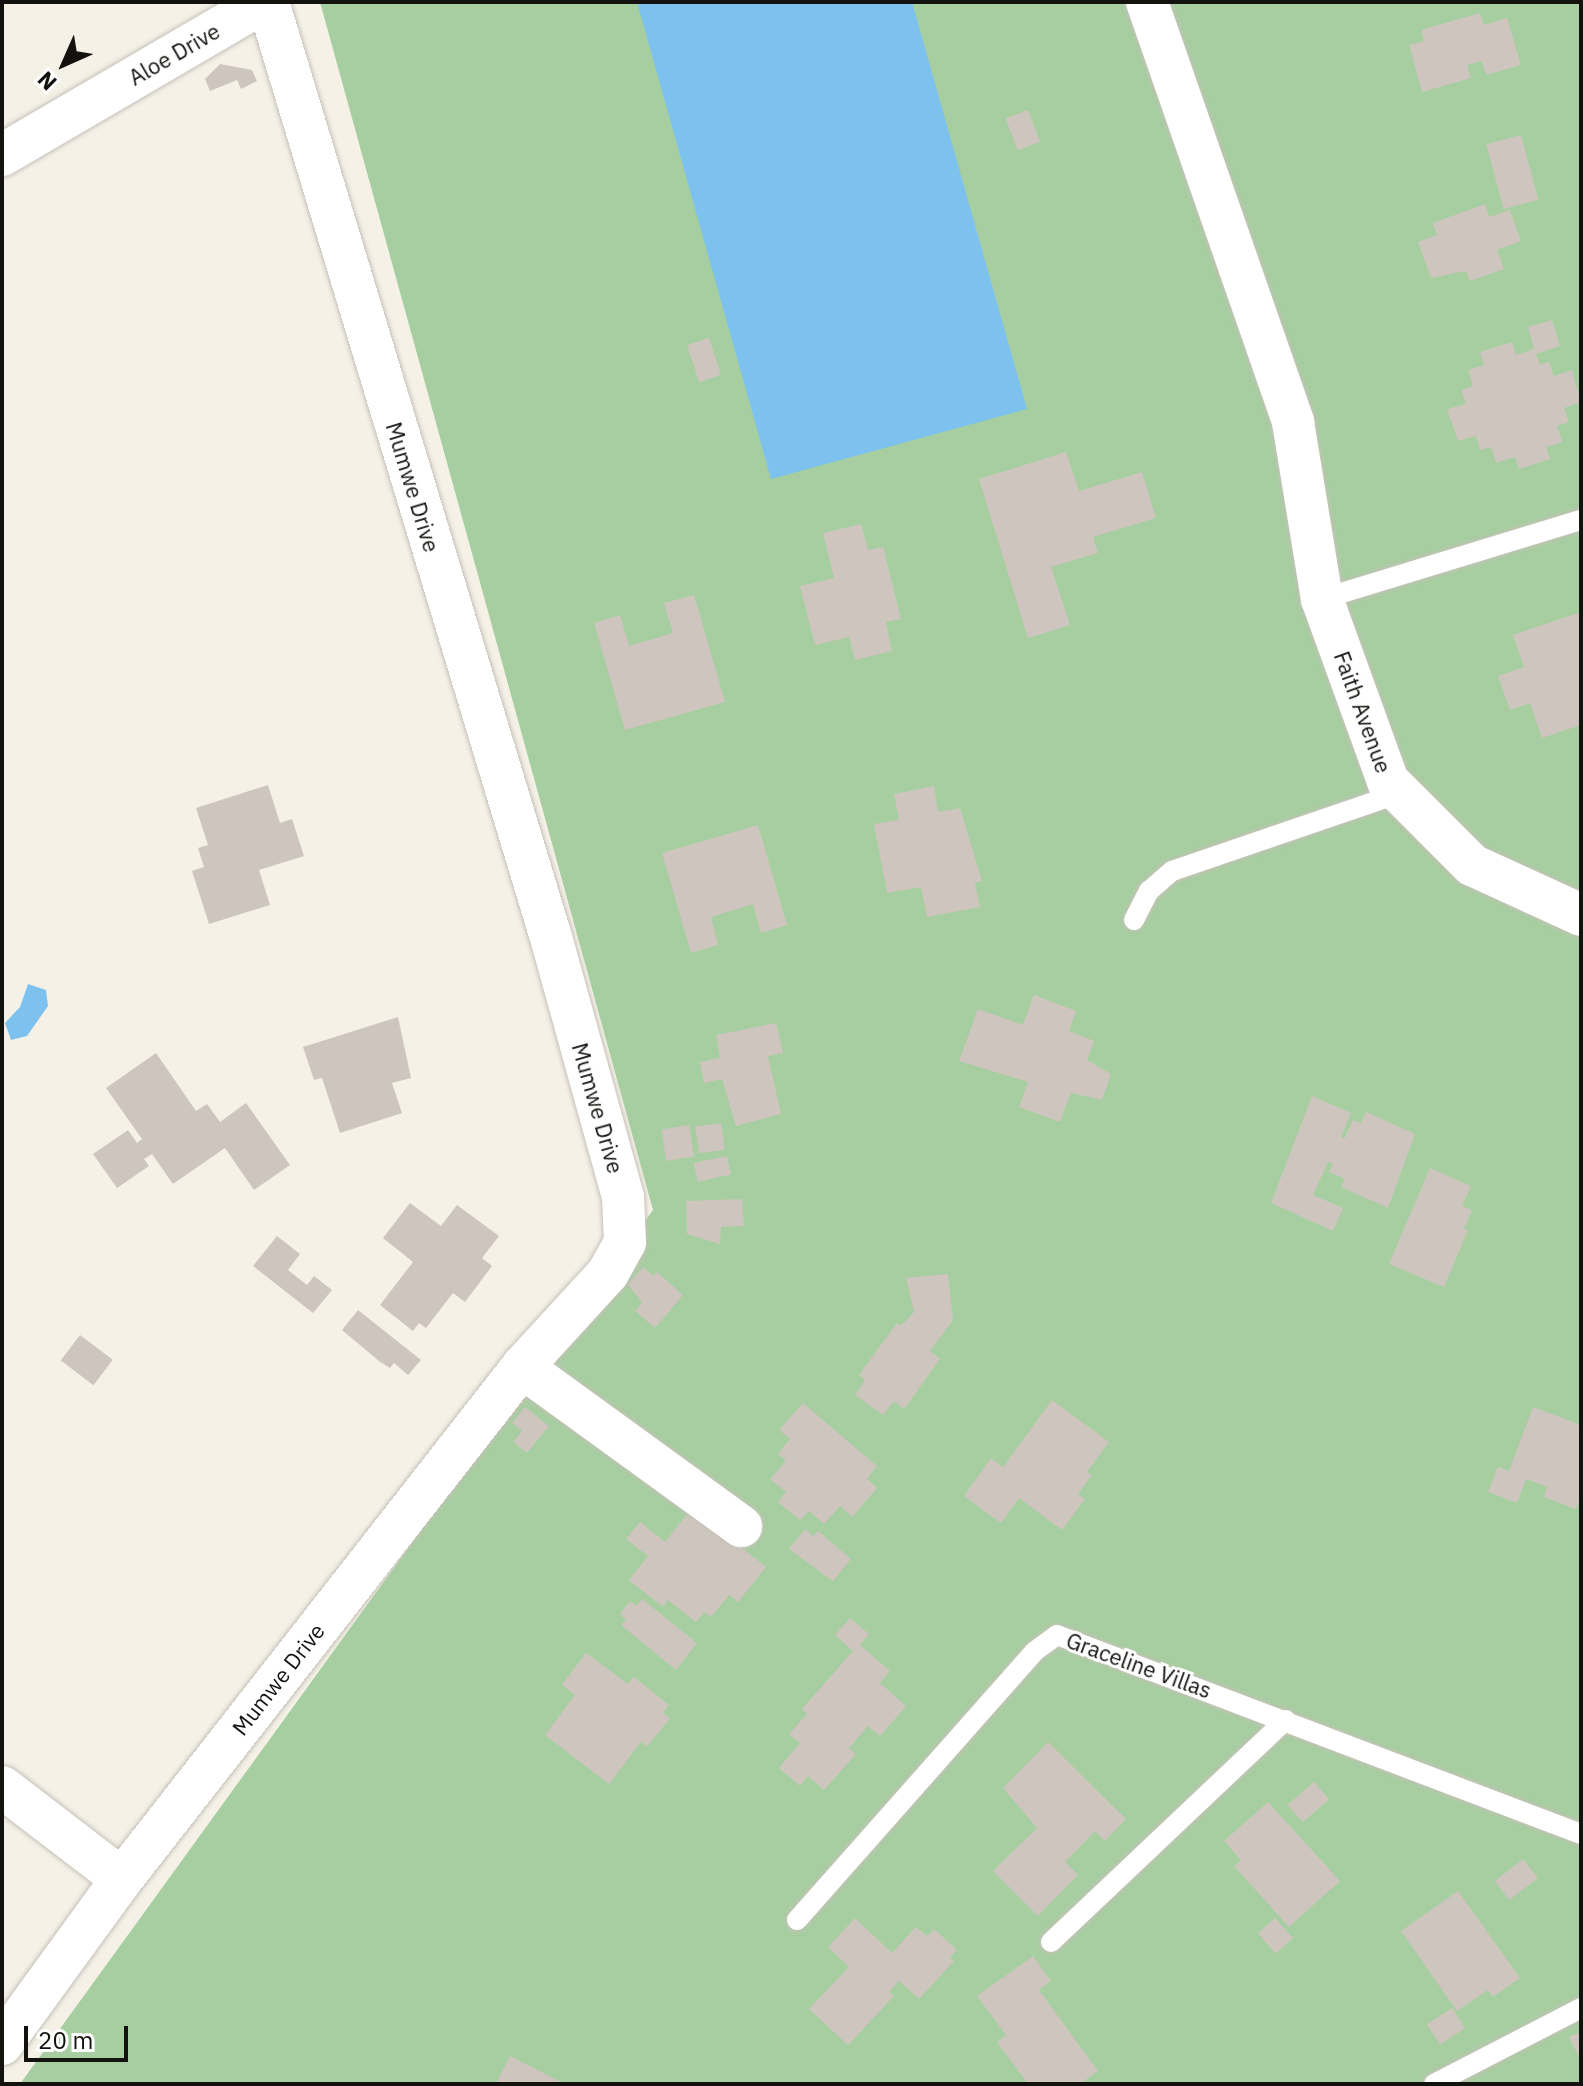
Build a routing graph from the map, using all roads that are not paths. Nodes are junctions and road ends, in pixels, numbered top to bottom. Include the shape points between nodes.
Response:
1 (266, 2) edge
2 (1147, 2) edge
3 (2, 155) edge
4 (1581, 520) edge
5 (1322, 599) junction
6 (1397, 794) junction
7 (1581, 915) edge
8 (1134, 920) dead end
9 (522, 1367) junction
10 (741, 1526) dead end
11 (1286, 1720) junction
12 (2, 1787) edge
13 (1581, 1834) edge
14 (122, 1879) junction
15 (797, 1920) dead end
16 (1051, 1942) dead end
17 (1581, 2008) edge
18 (2, 2044) edge
19 (1434, 2084) edge

1 - 3 street, Aloe Drive
1 - 9 street, Mumwe Drive via 549,931 623,1197 625,1242 608,1273
2 - 5 street, Faith Avenue via 1293,422
4 - 5 lane
5 - 6 street, Faith Avenue
6 - 7 street, Faith Avenue via 1472,865
6 - 8 lane via 1172,871 1149,891
9 - 10 street
9 - 14 street, Mumwe Drive
11 - 13 lane, Graceline Villas
11 - 15 lane, Graceline Villas via 1057,1635 1035,1651
11 - 16 lane
12 - 14 street
14 - 18 street, Mumwe Drive
17 - 19 lane

